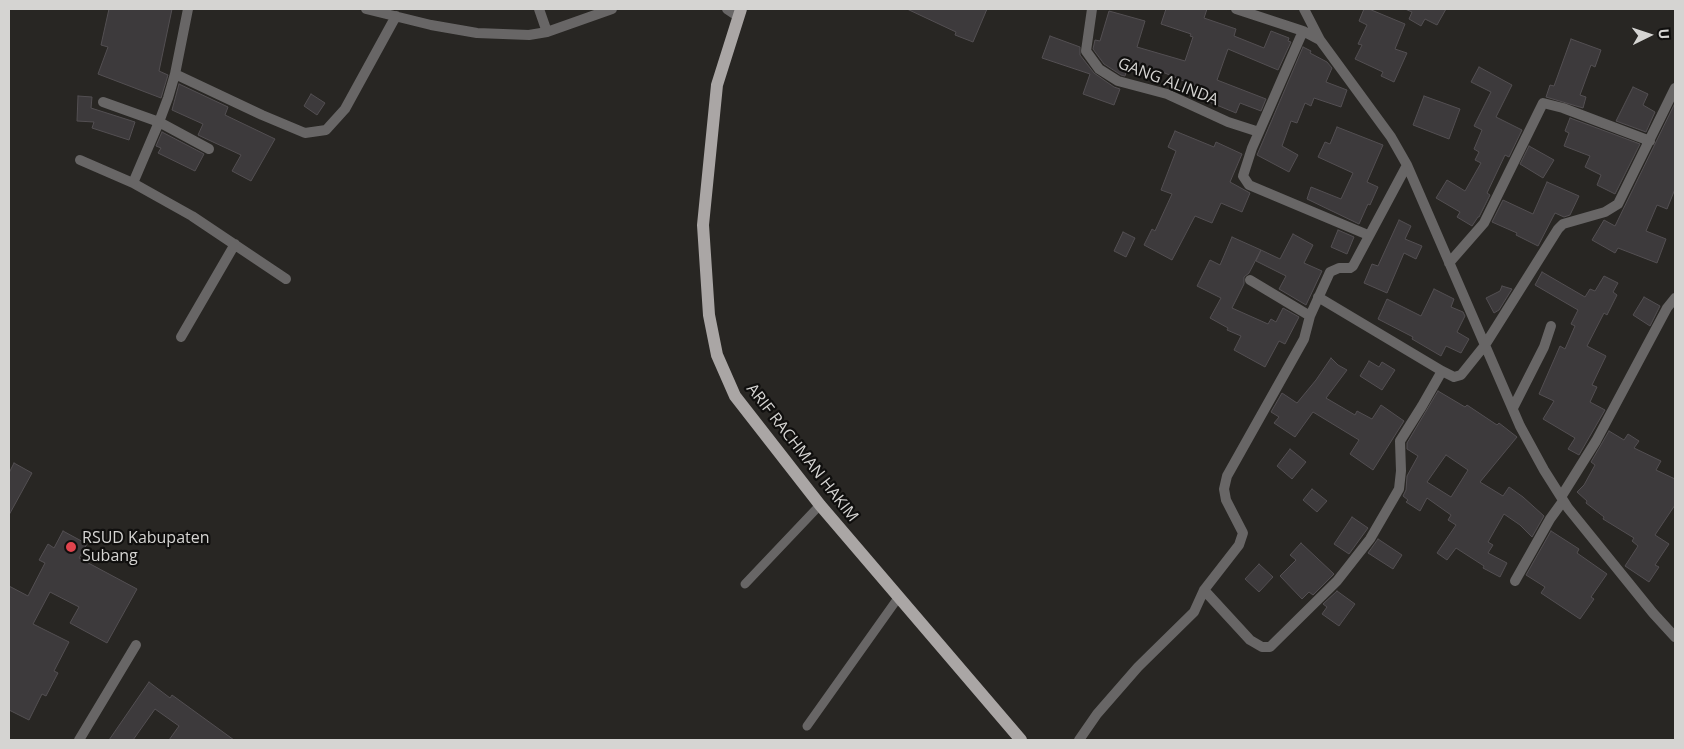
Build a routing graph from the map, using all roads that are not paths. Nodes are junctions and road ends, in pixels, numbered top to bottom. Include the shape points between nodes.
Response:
1 (188, 9) edge
2 (366, 9) edge
3 (539, 9) edge
4 (612, 9) edge
5 (727, 9) edge
6 (1092, 9) edge
7 (1236, 9) edge
8 (1304, 9) edge
9 (740, 13) edge
10 (396, 16) junction
11 (547, 32) junction
12 (1303, 32) junction
13 (1320, 40) junction
14 (175, 74) junction
15 (1675, 88) edge
16 (103, 102) dead end
17 (160, 122) junction
18 (1259, 132) junction
19 (1650, 141) junction
20 (209, 149) dead end
21 (80, 160) dead end
22 (1407, 165) junction
23 (133, 183) junction
24 (1368, 235) junction
25 (235, 244) junction
26 (1449, 263) junction
27 (286, 279) dead end
28 (1250, 280) dead end
29 (1318, 297) junction
30 (1675, 298) edge
31 (1310, 316) junction
32 (1551, 326) dead end
33 (181, 337) dead end
34 (1485, 344) junction
35 (1442, 371) junction
36 (1513, 408) junction
37 (1562, 499) junction
38 (820, 505) junction
39 (1515, 581) dead end
40 (745, 584) dead end
41 (1204, 590) junction
42 (898, 598) junction
43 (1675, 637) edge
44 (136, 645) dead end
45 (807, 726) dead end
46 (79, 740) edge
47 (1020, 740) edge
48 (1079, 740) edge

1 - 14 street
2 - 10 street
3 - 11 street
4 - 11 street
5 - 9 street
6 - 18 street, GANG ALINDA via 1086,51 1099,69 1118,81 1167,94 1228,122
7 - 12 street
8 - 13 street
9 - 38 main road, ARIF RACHMAN HAKIM via 718,85 703,225 709,316 717,355 735,396
10 - 11 street via 477,33 529,36
10 - 14 street via 345,109 326,130 305,133
12 - 13 street
12 - 18 street
13 - 22 street via 1391,137
14 - 17 street
15 - 19 street
16 - 17 street
17 - 20 street
17 - 23 street
18 - 24 street via 1244,171 1249,185
19 - 26 street via 1543,103 1484,223
19 - 34 street via 1618,204 1605,212 1563,224 1558,229
21 - 23 street
22 - 24 street
22 - 26 street
23 - 25 street
24 - 29 street via 1353,266 1330,272
25 - 27 street
25 - 33 street
26 - 34 street
28 - 31 street
29 - 31 street
29 - 35 street
30 - 37 street
31 - 41 street via 1304,339 1227,476 1226,500 1242,528 1242,537
32 - 36 street
34 - 35 street via 1462,375 1454,377
34 - 36 street
35 - 41 street via 1400,441 1399,489 1370,539 1337,581 1270,647 1262,647 1250,640
36 - 37 street
37 - 39 street
37 - 43 street
38 - 40 lane
38 - 42 main road, ARIF RACHMAN HAKIM
41 - 48 street via 1194,612 1133,673
42 - 45 lane
42 - 47 main road, ARIF RACHMAN HAKIM
44 - 46 street

